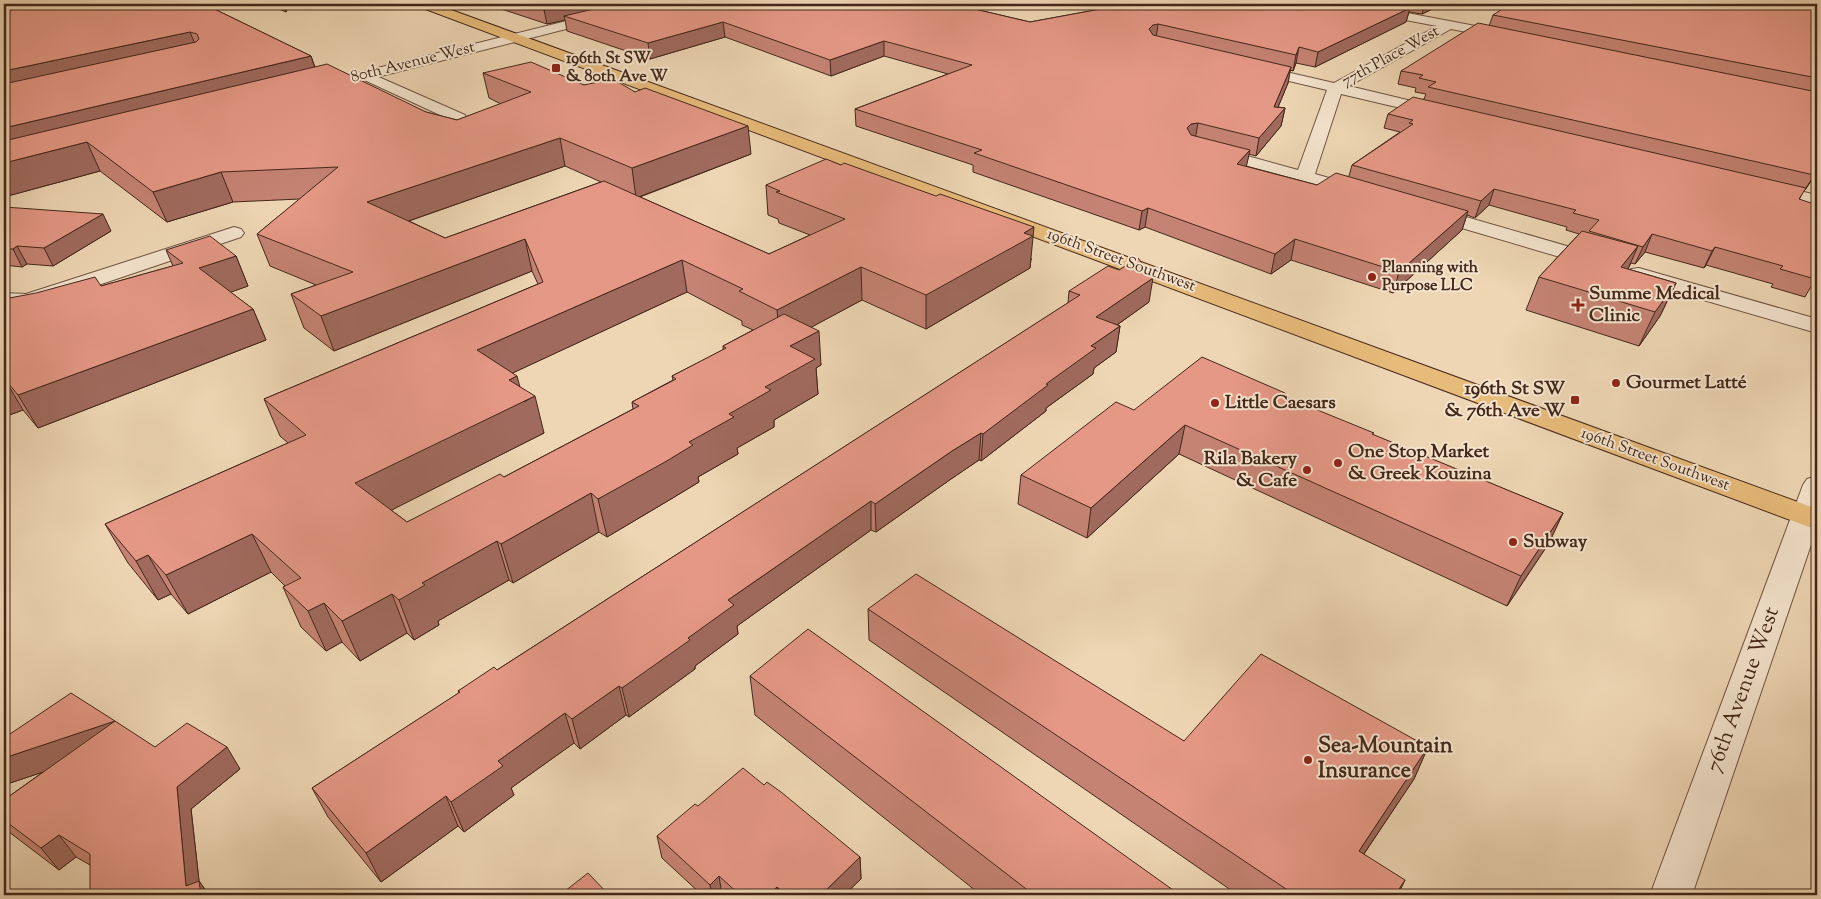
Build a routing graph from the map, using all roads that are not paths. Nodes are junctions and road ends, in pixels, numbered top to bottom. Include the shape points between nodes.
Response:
1 (424, 4) edge
2 (649, 4) edge
3 (1342, 4) edge
4 (1449, 25) junction
5 (514, 37) junction
6 (1518, 38) edge
7 (1241, 65) edge
8 (365, 75) junction
9 (1335, 88) junction
10 (298, 92) edge
11 (1451, 115) edge
12 (459, 118) edge
13 (1195, 147) edge
14 (1305, 176) junction
15 (1750, 185) edge
16 (1372, 196) edge
17 (1817, 201) edge
18 (1410, 207) edge
19 (234, 233) dead end
20 (4, 300) edge
21 (1817, 326) edge
22 (1814, 507) edge
23 (1671, 895) edge

1 - 5 main road, 196th Street Southwest
2 - 5 street, 80th Avenue West
3 - 4 street
4 - 6 street
4 - 9 street, 77th Place West
5 - 8 street, 80th Avenue West
5 - 22 main road, 196th Street Southwest
7 - 9 street
8 - 10 street, 80th Avenue West
8 - 12 street
9 - 11 street
9 - 14 street, 77th Place West
13 - 14 street
14 - 16 street
15 - 17 street
18 - 21 street
19 - 20 street via 28,301
22 - 23 street, 76th Avenue West

